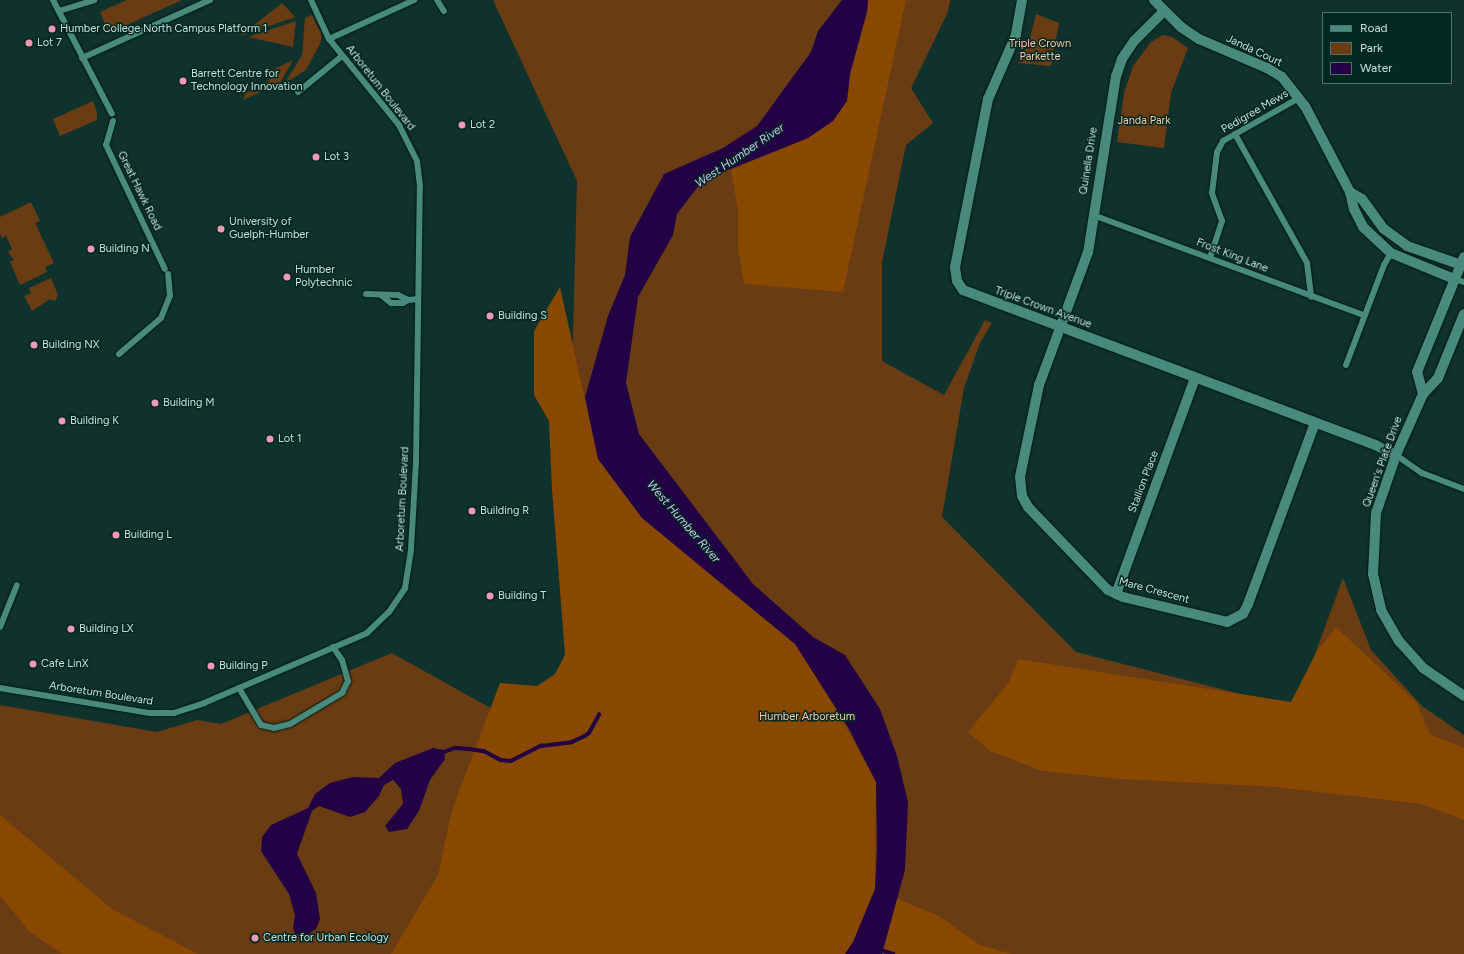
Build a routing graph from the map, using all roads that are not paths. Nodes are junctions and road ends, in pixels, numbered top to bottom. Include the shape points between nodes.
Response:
1 (53, 0) edge
2 (94, 0) edge
3 (210, 0) edge
4 (311, 0) edge
5 (414, 0) edge
6 (437, 0) edge
7 (1022, 0) edge
8 (1154, 0) edge
9 (59, 11) junction
10 (1164, 11) junction
11 (444, 12) dead end
12 (329, 39) junction
13 (342, 56) junction
14 (82, 58) junction
15 (298, 92) dead end
16 (1299, 98) junction
17 (1235, 134) junction
18 (1350, 192) junction
19 (1092, 215) junction
20 (1391, 253) junction
21 (1210, 258) junction
22 (1463, 262) edge
23 (1459, 281) edge
24 (366, 294) dead end
25 (1310, 297) junction
26 (418, 299) junction
27 (1464, 314) edge
28 (1364, 315) junction
29 (1059, 327) junction
30 (119, 354) dead end
31 (1346, 365) dead end
32 (1196, 378) junction
33 (1423, 394) junction
34 (1314, 423) junction
35 (1396, 455) junction
36 (1464, 489) edge
37 (17, 586) dead end
38 (1116, 594) junction
39 (0, 627) edge
40 (333, 647) junction
41 (0, 688) edge
42 (239, 688) junction
43 (1464, 696) edge

1 - 9 lane, Great Hawk Road
2 - 9 lane
3 - 14 lane
4 - 12 lane, Arboretum Boulevard
5 - 12 lane
6 - 11 lane
7 - 29 street, Triple Crown Avenue via 1016,35 988,99 956,267 958,281 967,293
8 - 10 street
9 - 14 lane, Great Hawk Road
10 - 16 street, Janda Court via 1199,39 1282,77
10 - 19 street, Quinella Drive via 1134,41 1117,72
12 - 13 lane, Arboretum Boulevard
13 - 15 lane
13 - 26 lane, Arboretum Boulevard via 399,125 416,156 420,186
14 - 30 lane, Great Hawk Road via 112,117 106,145 166,272 170,296 161,318
16 - 17 lane, Pedigree Mews
16 - 18 street, Janda Court
17 - 21 lane, Pedigree Mews via 1223,141 1217,152 1212,192 1222,221
17 - 25 lane via 1307,263
18 - 20 street, Janda Court via 1354,209 1363,226
18 - 22 street, Janda Court via 1362,199 1384,229 1407,246
19 - 21 lane, Frost King Lane
19 - 29 street, Quinella Drive via 1094,224 1088,252
20 - 23 street, Janda Court
20 - 28 lane
21 - 25 lane, Frost King Lane
22 - 23 street
23 - 33 street via 1417,372
24 - 26 lane via 398,295 408,300
25 - 28 lane, Frost King Lane
26 - 40 lane, Arboretum Boulevard via 416,462 411,549 405,588 389,612 367,633
27 - 33 street, Queen's Plate Drive via 1438,378
28 - 31 lane
29 - 32 street, Triple Crown Avenue
29 - 38 street, Mare Crescent via 1039,385 1019,485 1028,507 1099,583
32 - 34 street, Triple Crown Avenue
32 - 38 street, Stallion Place
33 - 35 street, Queen's Plate Drive
34 - 35 street, Triple Crown Avenue
34 - 38 street, Mare Crescent via 1243,614 1227,622
35 - 36 lane via 1422,473
35 - 43 street, Queen's Plate Drive via 1376,513 1373,574 1381,610 1399,641 1423,668
37 - 39 lane
40 - 42 lane, Arboretum Boulevard
40 - 42 lane via 342,660 348,681 342,693 290,724 274,728 261,725
41 - 42 lane, Arboretum Boulevard via 150,713 174,713

